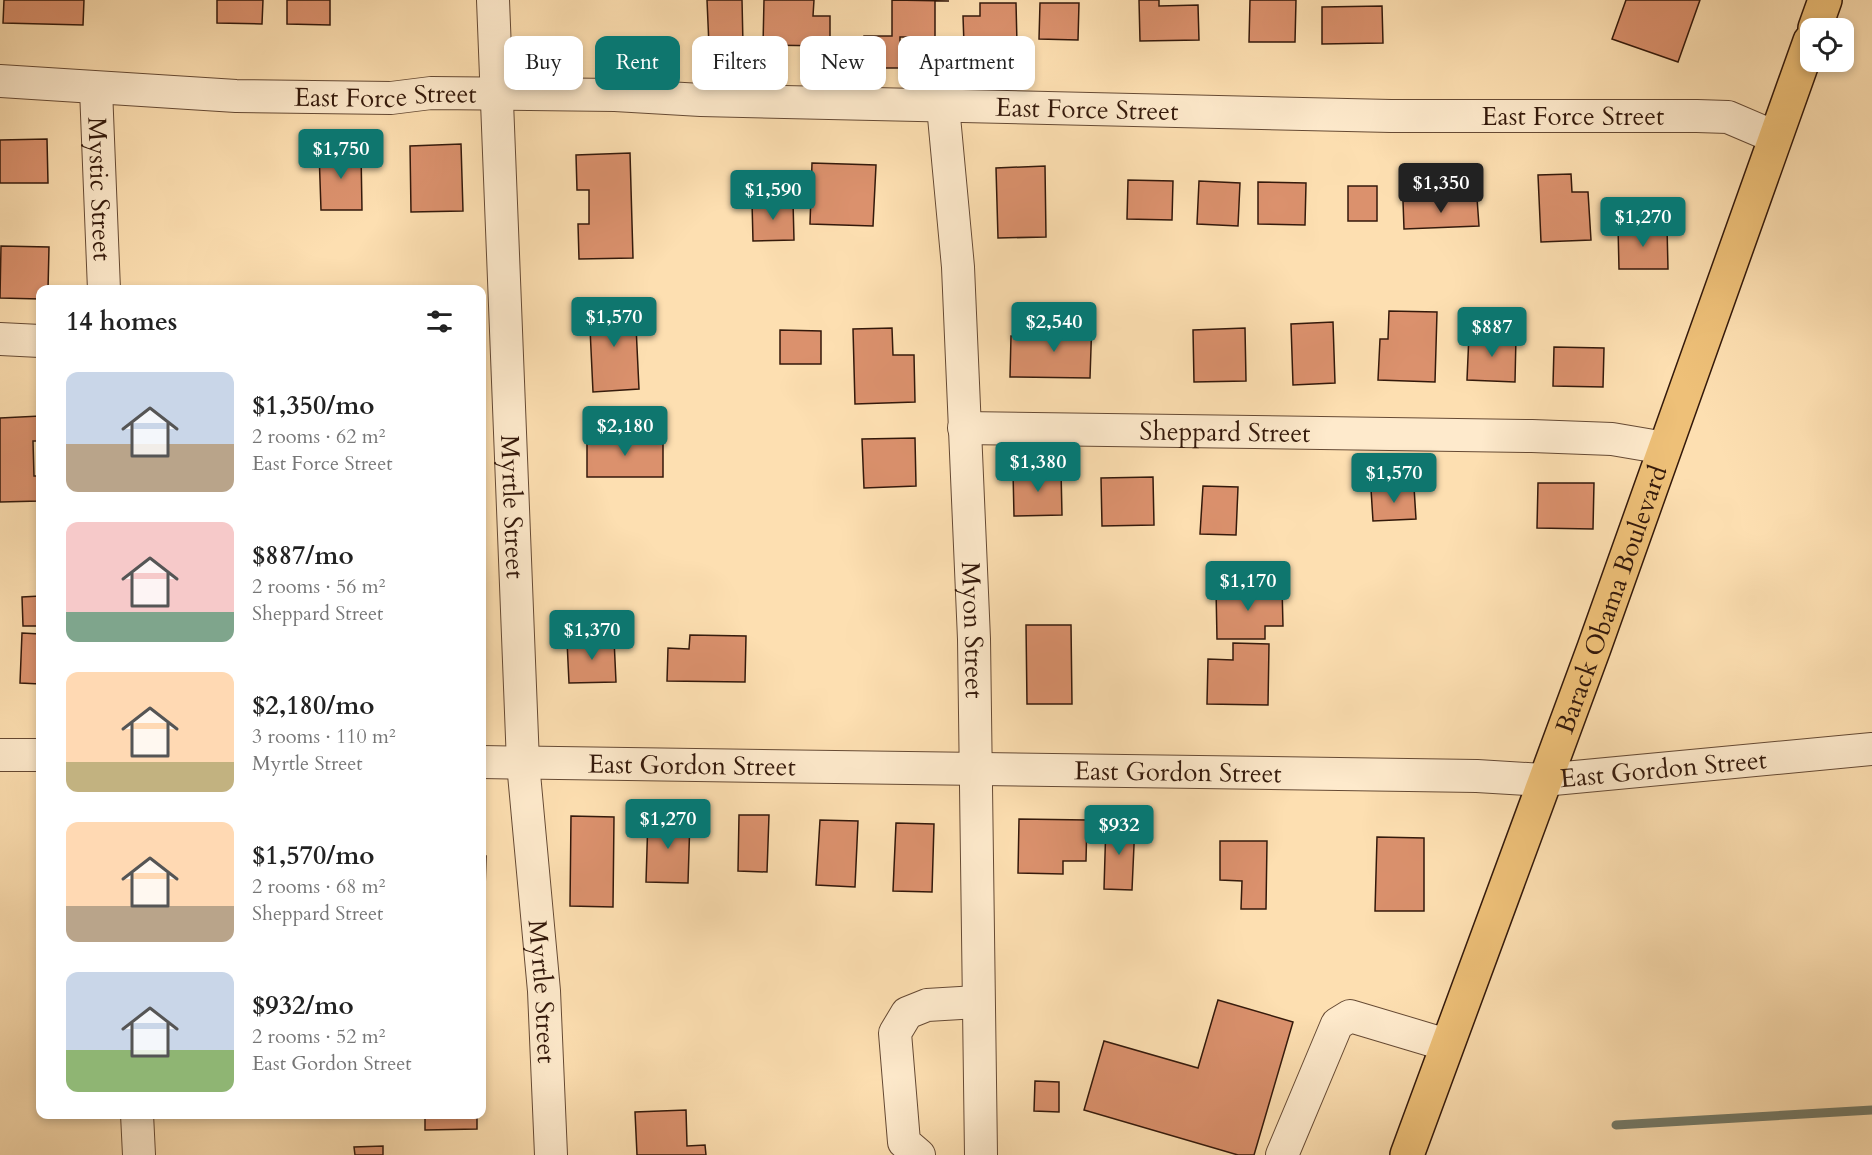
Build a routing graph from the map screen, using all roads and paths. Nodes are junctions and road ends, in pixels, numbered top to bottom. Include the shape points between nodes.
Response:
1 (494, 0) edge
2 (1825, 0) edge
3 (1819, 18) edge
4 (1800, 68) edge
5 (0, 81) edge
6 (96, 89) junction
7 (497, 93) junction
8 (943, 106) junction
9 (1775, 137) junction
10 (104, 285) edge
11 (0, 339) edge
12 (36, 341) edge
13 (964, 428) junction
14 (1665, 448) junction
15 (1872, 749) edge
16 (0, 754) edge
17 (36, 755) edge
18 (486, 762) edge
19 (523, 762) junction
20 (974, 768) junction
21 (1543, 780) junction
22 (977, 1002) junction
23 (1447, 1045) junction
24 (137, 1119) edge
25 (139, 1155) edge
26 (551, 1155) edge
27 (919, 1155) edge
28 (981, 1155) edge
29 (1282, 1155) edge
30 (1407, 1155) edge

1 - 7 street, Myrtle Street
2 - 3 main road
4 - 9 main road, Barack Obama Boulevard
5 - 6 street, East Force Street
6 - 7 street, East Force Street via 272,97 391,98 431,93
6 - 10 street, Mystic Street
7 - 8 street, East Force Street
7 - 19 street, Myrtle Street
8 - 9 street, East Force Street via 1379,116 1728,117
8 - 13 street, Myon Street via 958,267
9 - 14 main road, Barack Obama Boulevard
11 - 12 street
13 - 14 street, Sheppard Street via 1532,436 1612,439
13 - 20 street, Myon Street via 974,639
14 - 21 main road, Barack Obama Boulevard
15 - 21 street, East Gordon Street
16 - 17 street
18 - 19 street, East Gordon Street
19 - 20 street, East Gordon Street
19 - 26 street, Myrtle Street via 544,991
20 - 21 street, East Gordon Street
20 - 22 street, Myon Street
21 - 23 main road, Barack Obama Boulevard
22 - 27 street via 927,1005 907,1013 895,1033 904,1142
22 - 28 street, Myon Street
23 - 29 street via 1350,1017 1337,1024
23 - 30 main road, Barack Obama Boulevard
24 - 25 street

